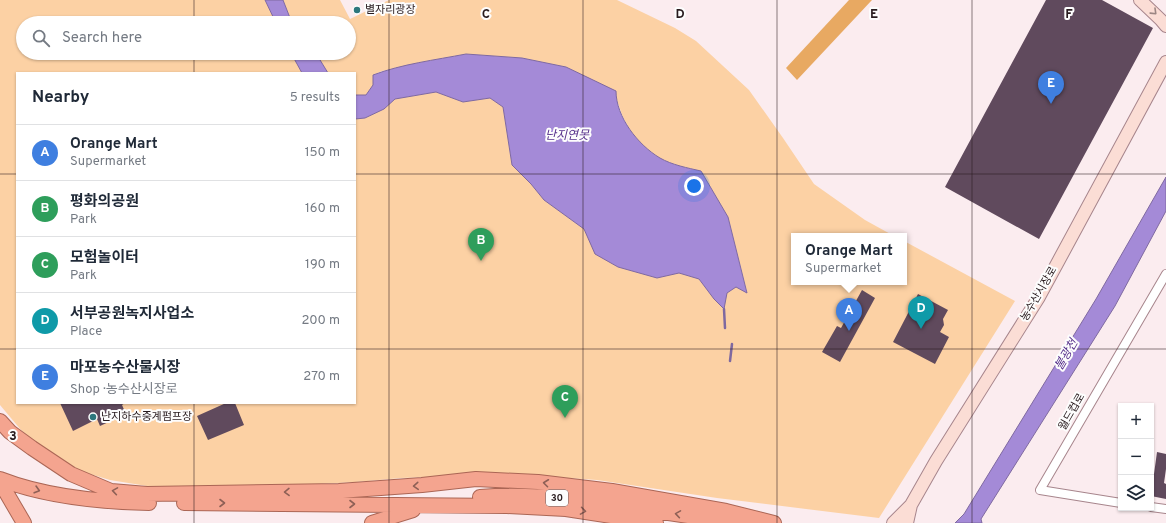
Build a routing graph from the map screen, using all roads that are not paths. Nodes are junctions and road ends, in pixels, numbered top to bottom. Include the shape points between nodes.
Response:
1 (1140, 0) edge
2 (1166, 26) edge
3 (1166, 62) edge
4 (1166, 274) edge
5 (0, 419) edge
6 (0, 479) edge
7 (0, 482) edge
8 (1118, 502) edge
9 (911, 505) junction
10 (1154, 507) edge
11 (1166, 509) edge
12 (24, 522) edge
13 (372, 523) edge
14 (656, 523) edge
15 (744, 523) edge
16 (774, 523) edge
17 (893, 523) edge
18 (907, 523) edge

1 -> 2 main road
3 - 9 main road, 농수산시장로 via 1039,297
4 - 8 street, 월드컵로 via 1040,490
16 -> 5 highway via 726,511 612,492 538,482 476,479 422,486 339,491 147,494 111,491 71,474 10,432
6 -> 14 highway via 56,495 123,502 507,506 566,509
7 - 12 highway
9 - 17 main road
9 - 18 main road, 농수산시장로
10 - 11 street
15 -> 13 highway, 30 via 570,498 507,495 468,498 424,506

